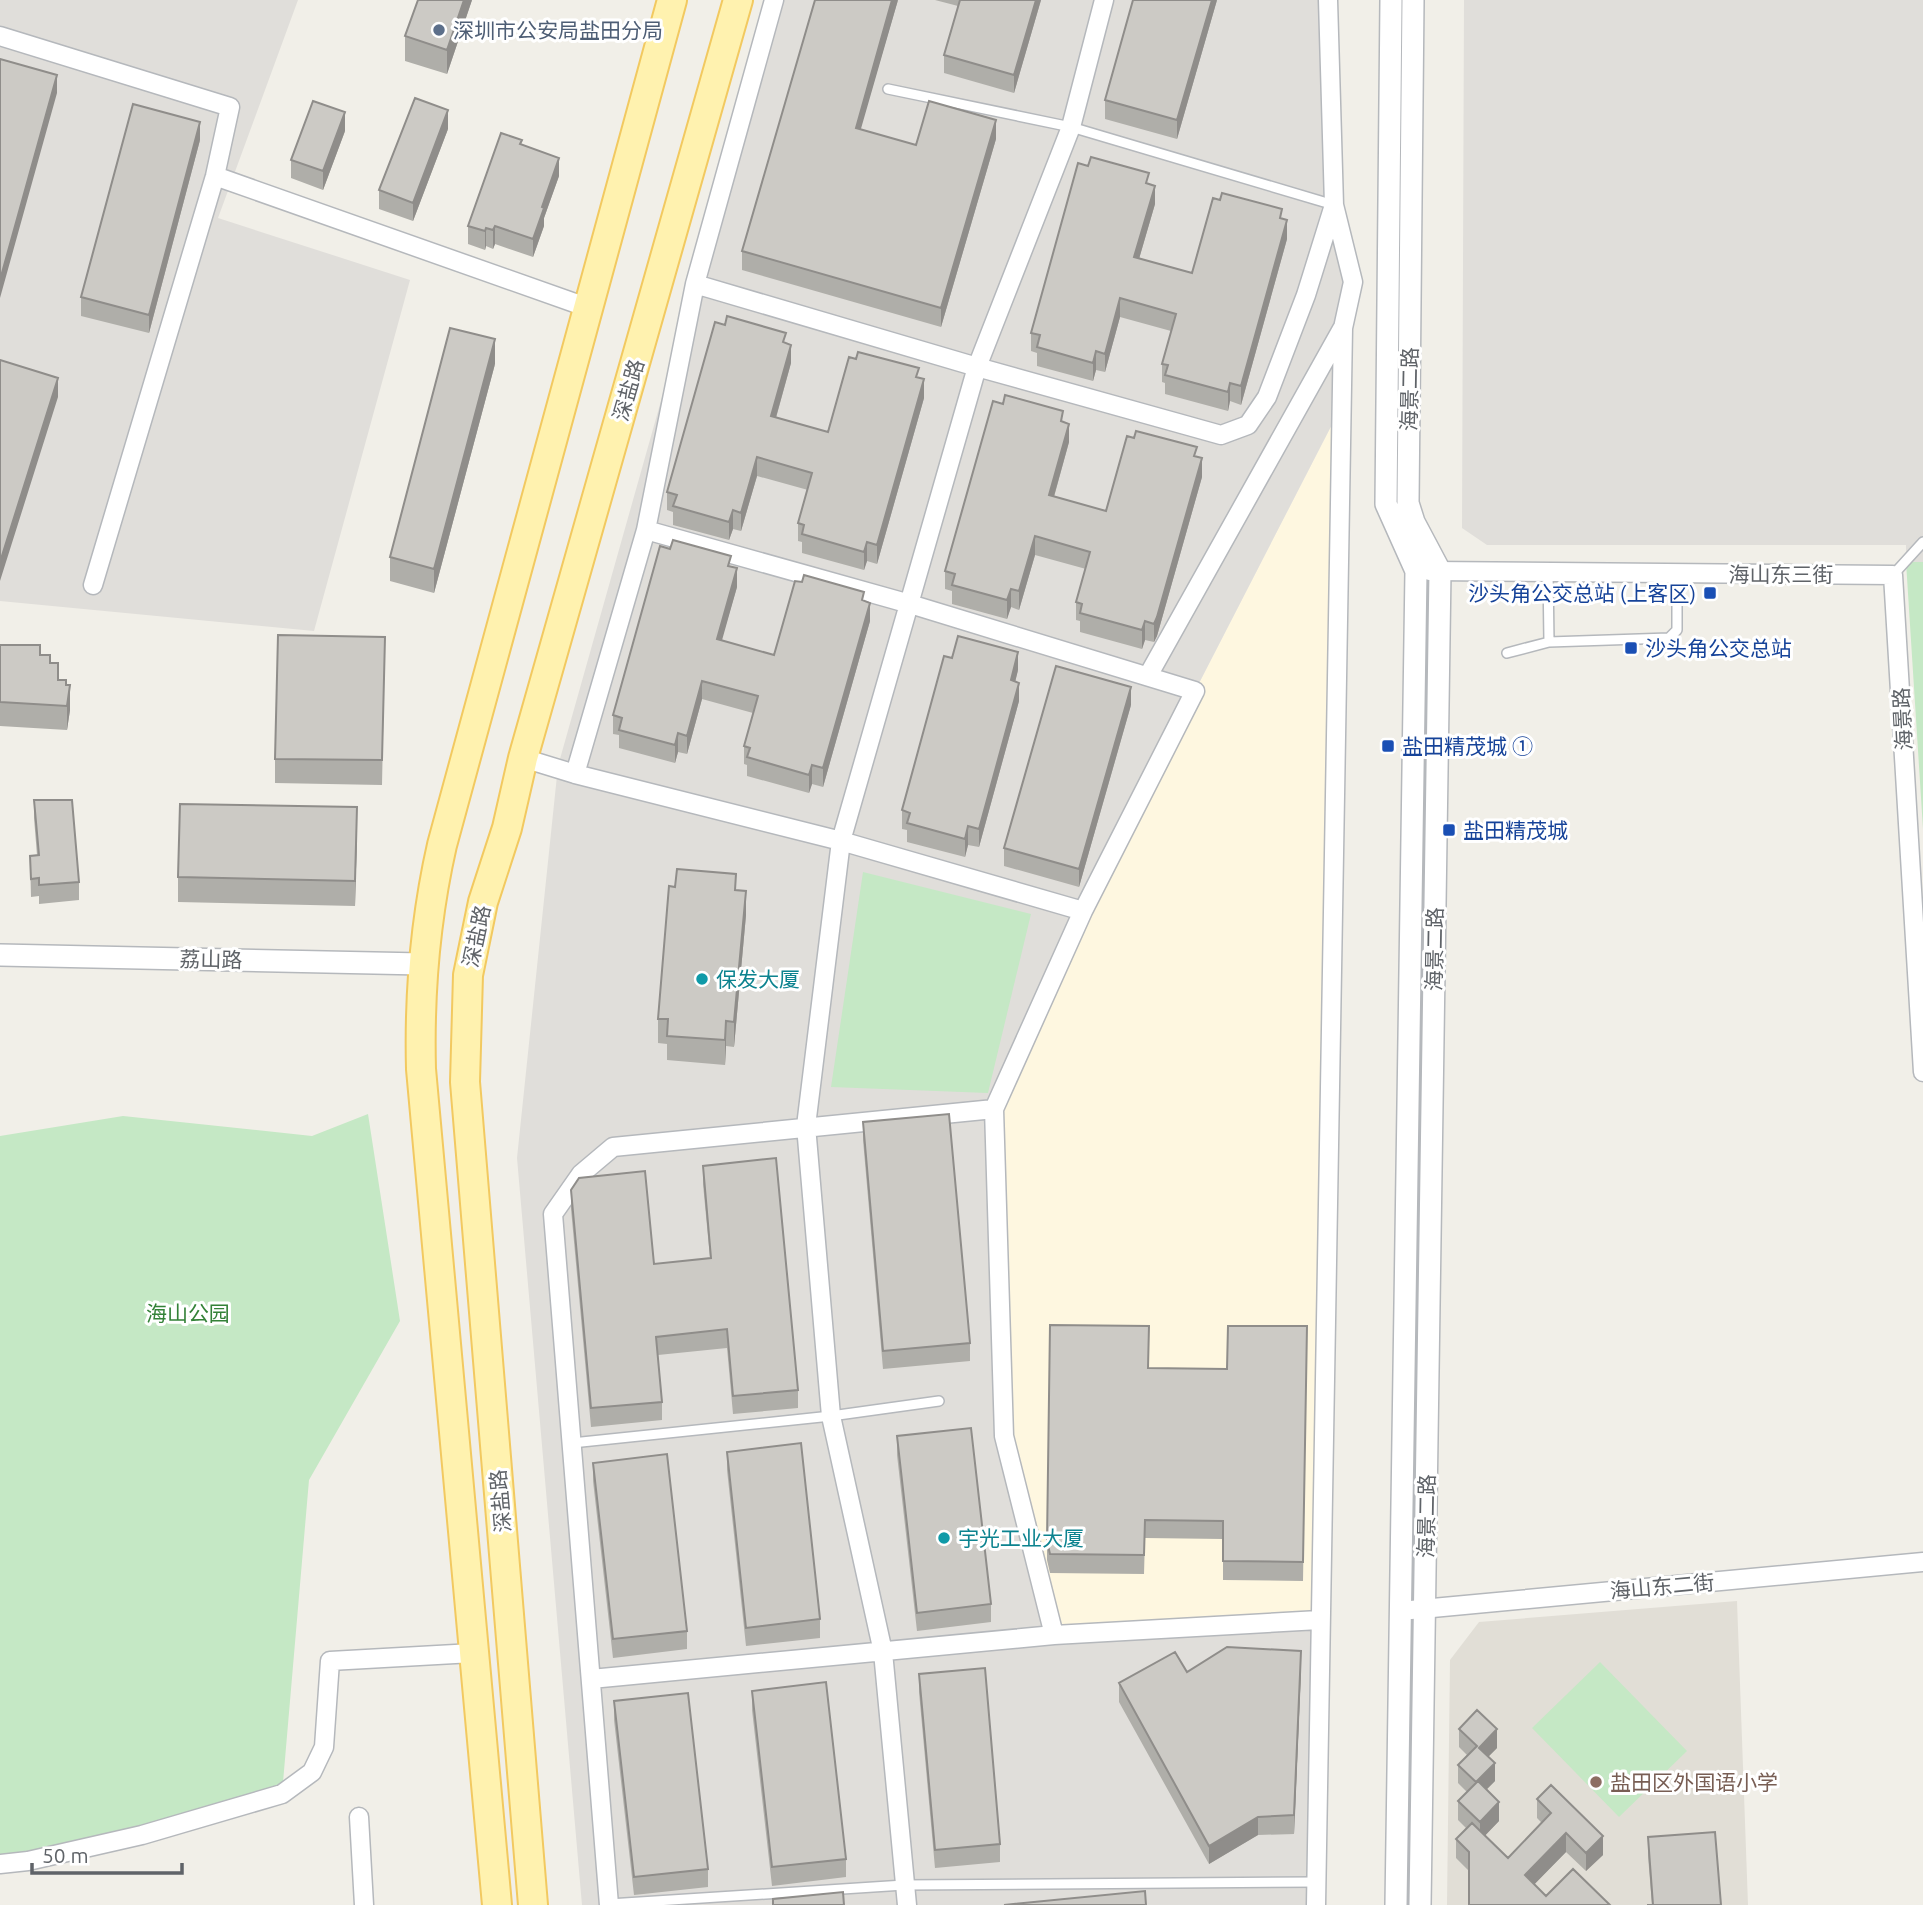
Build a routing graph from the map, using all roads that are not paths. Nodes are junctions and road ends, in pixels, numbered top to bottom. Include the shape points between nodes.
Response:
1 (672, 0) edge
2 (738, 0) edge
3 (774, 0) edge
4 (1104, 0) edge
5 (1328, 0) edge
6 (1391, 0) edge
7 (1413, 0) edge
8 (0, 36) edge
9 (888, 89) dead end
10 (1070, 127) junction
11 (215, 176) junction
12 (1335, 205) junction
13 (695, 284) junction
14 (589, 308) junction
15 (1343, 328) junction
16 (977, 368) junction
17 (646, 530) junction
18 (1923, 542) edge
19 (1416, 571) junction
20 (1440, 571) junction
21 (1549, 572) junction
22 (1677, 573) junction
23 (1893, 575) junction
24 (93, 585) dead end
25 (910, 604) junction
26 (1549, 642) junction
27 (1507, 653) dead end
28 (1149, 674) junction
29 (523, 758) junction
30 (575, 774) junction
31 (841, 841) junction
32 (1083, 911) junction
33 (0, 955) edge
34 (422, 964) junction
35 (1923, 1072) edge
36 (995, 1109) junction
37 (806, 1126) junction
38 (939, 1401) dead end
39 (831, 1416) junction
40 (572, 1443) junction
41 (1923, 1562) edge
42 (1424, 1609) junction
43 (1400, 1611) junction
44 (1319, 1620) junction
45 (1054, 1635) junction
46 (883, 1652) junction
47 (473, 1653) junction
48 (591, 1679) junction
49 (359, 1817) dead end
50 (0, 1864) edge
51 (1317, 1882) junction
52 (904, 1885) junction
53 (364, 1905) edge
54 (497, 1905) edge
55 (533, 1905) edge
56 (609, 1905) edge
57 (907, 1905) edge
58 (1317, 1905) edge
59 (1396, 1905) edge
60 (1420, 1905) edge

1 - 14 main road, 深盐路
2 - 29 main road, 深盐路
3 - 13 street
4 - 10 street
5 - 12 street
6 - 19 street, 海景二路 via 1386,504
7 - 20 street, 海景二路 via 1408,503
8 - 11 street via 230,107
9 - 10 lane
10 - 12 lane
10 - 16 street
11 - 14 street
11 - 24 street
12 - 15 street via 1353,282
12 - 16 street via 1267,397 1248,425 1221,435
13 - 16 street
13 - 17 street
14 - 34 main road, 深盐路 via 442,845
15 - 28 street
15 - 44 street
16 - 25 street
17 - 25 street
17 - 30 street
18 - 23 lane
19 - 20 street, 海山东三街
19 - 43 street, 海景二路
20 - 21 street, 海山东三街
20 - 42 street, 海景二路
21 - 22 street, 海山东三街
21 - 26 lane
22 - 23 street, 海山东三街
22 - 26 lane via 1677,629 1669,638
23 - 35 street, 海景路
25 - 28 street
25 - 31 street
26 - 27 lane
28 - 32 street via 1195,691
29 - 30 street
29 - 55 main road, 深盐路 via 468,975 465,1082
30 - 31 street
31 - 32 street
31 - 37 street
32 - 36 street
33 - 34 street, 荔山路
34 - 47 main road, 深盐路 via 422,1069
36 - 37 street
36 - 45 street via 1004,1436
37 - 39 street
37 - 40 street via 612,1147 581,1174 553,1214
38 - 39 lane
39 - 40 lane
39 - 46 street
40 - 48 street
41 - 42 street, 海山东二街
42 - 43 street, 海山东二街
42 - 60 street, 海景二路
43 - 59 street, 海景二路
44 - 45 street
44 - 51 street
45 - 46 street
46 - 48 street
46 - 52 street
47 - 50 street via 330,1661 324,1747 312,1772 282,1794 142,1835
47 - 54 main road, 深盐路
48 - 56 street
49 - 53 street
51 - 52 lane
51 - 58 street
52 - 56 lane
52 - 57 street

